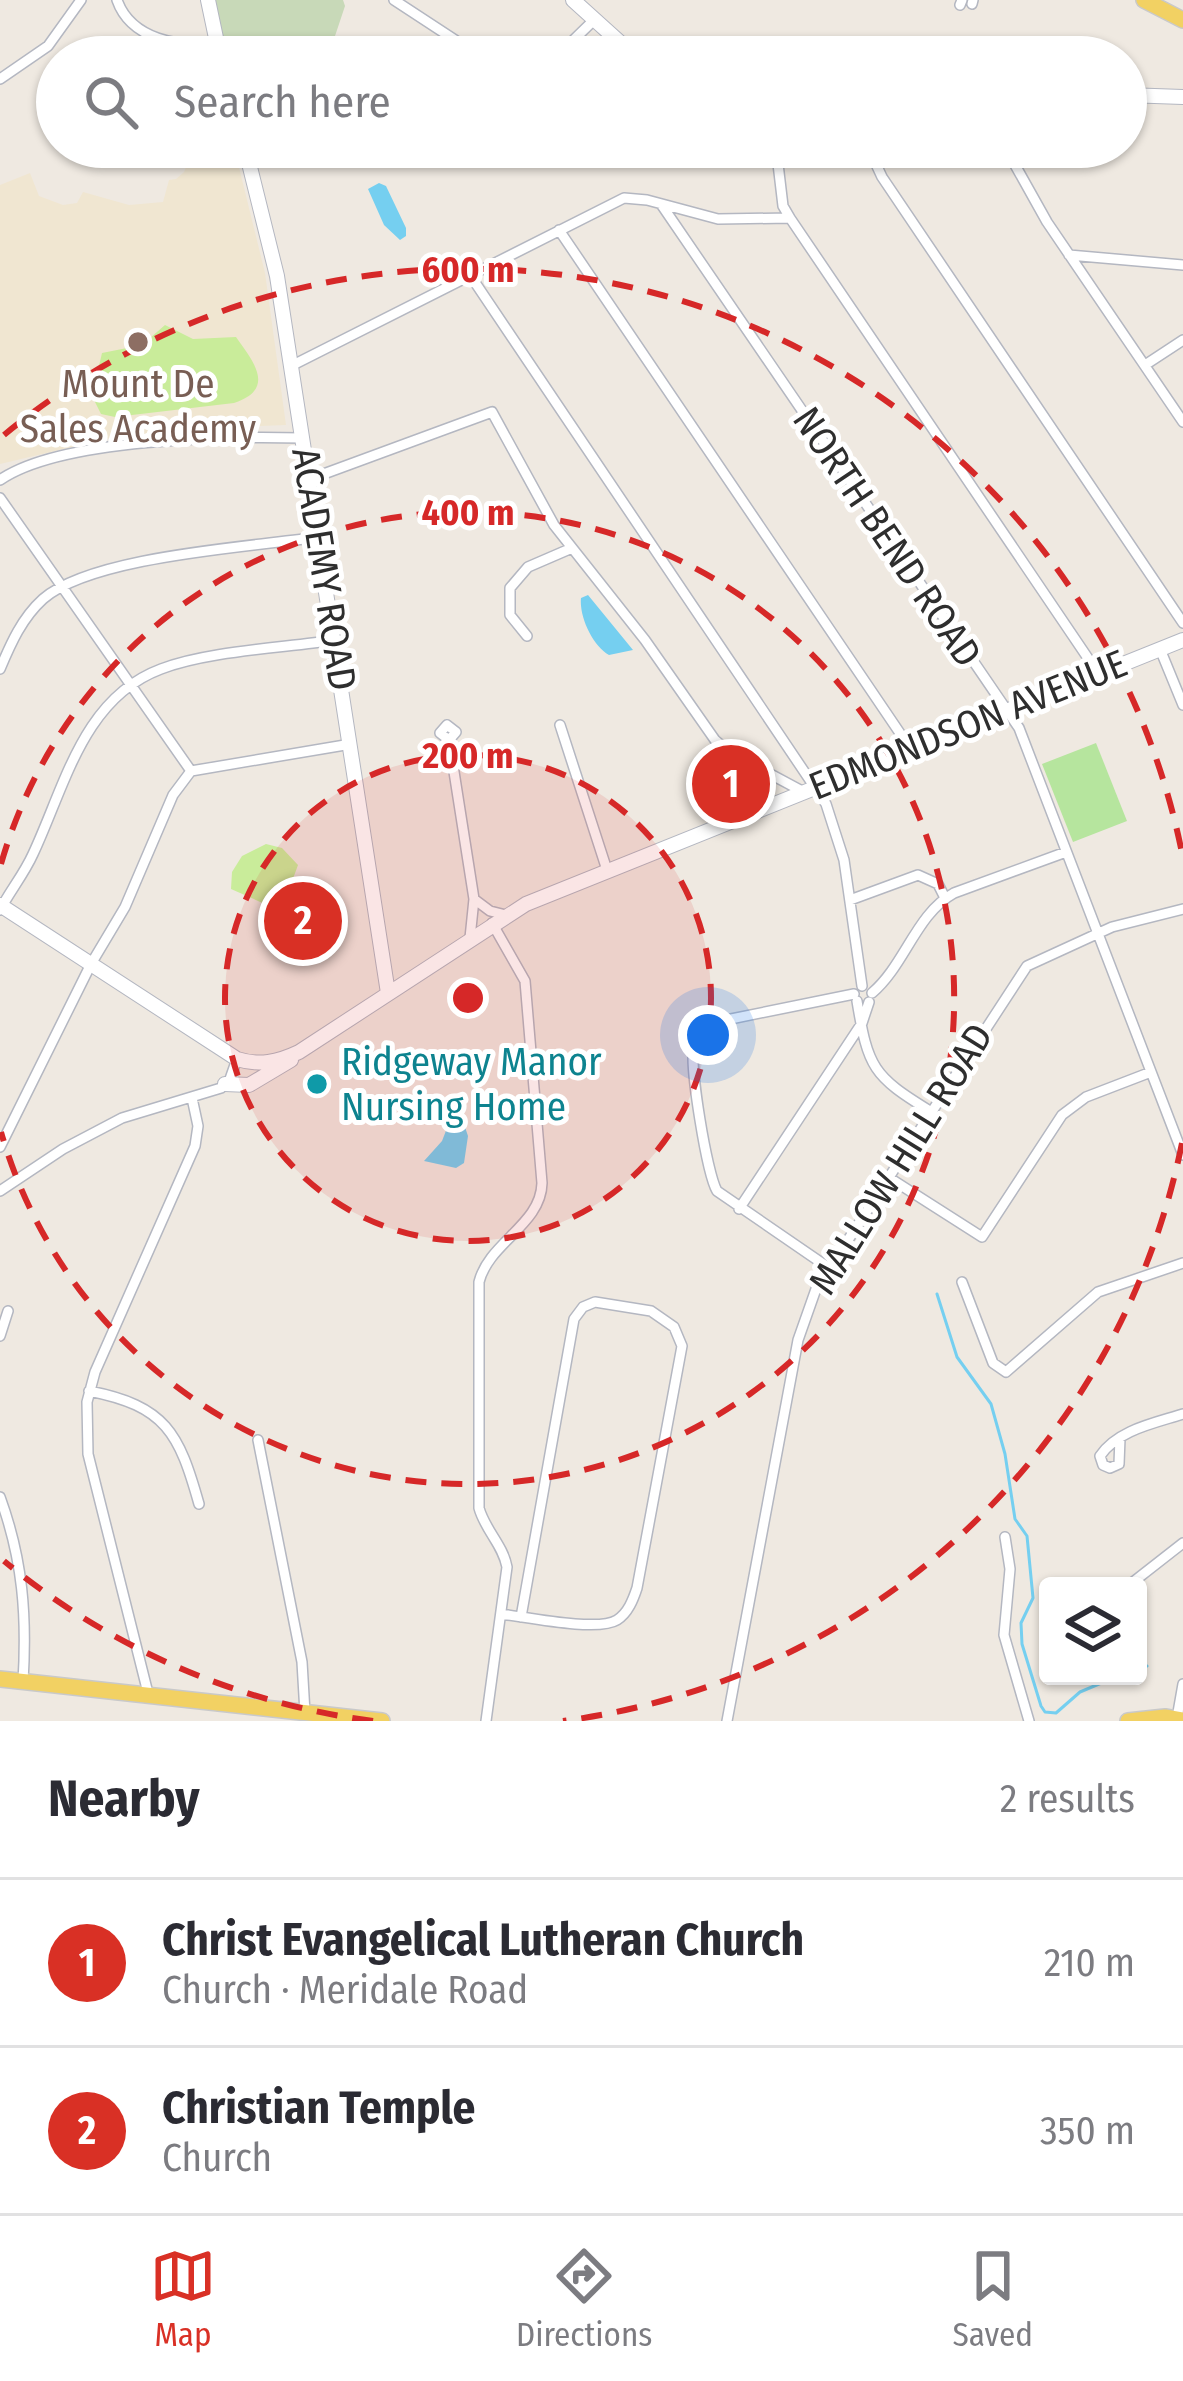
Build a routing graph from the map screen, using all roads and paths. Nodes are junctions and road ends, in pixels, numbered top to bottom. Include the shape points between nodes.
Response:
1 (81, 0) edge
2 (117, 0) edge
3 (208, 0) edge
4 (394, 0) edge
5 (573, 0) edge
6 (1144, 0) edge
7 (596, 19) junction
8 (1183, 20) edge
9 (55, 36) edge
10 (155, 36) edge
11 (216, 36) edge
12 (449, 36) edge
13 (578, 36) edge
14 (614, 36) edge
15 (36, 54) edge
16 (0, 79) edge
17 (1147, 96) edge
18 (1183, 97) edge
19 (250, 168) edge
20 (779, 168) edge
21 (878, 168) edge
22 (1017, 168) edge
23 (662, 204) junction
24 (790, 218) junction
25 (559, 230) junction
26 (1069, 255) junction
27 (1183, 265) edge
28 (470, 275) junction
29 (1183, 340) edge
30 (1144, 365) junction
31 (291, 366) junction
32 (1183, 422) edge
33 (303, 438) junction
34 (310, 479) junction
35 (0, 480) edge
36 (0, 498) edge
37 (319, 536) junction
38 (572, 548) junction
39 (62, 586) junction
40 (1183, 623) edge
41 (527, 636) dead end
42 (335, 640) junction
43 (1183, 640) edge
44 (1160, 649) junction
45 (0, 669) edge
46 (1098, 673) junction
47 (131, 685) junction
48 (1183, 704) edge
49 (1005, 710) junction
50 (560, 725) dead end
51 (449, 740) dead end
52 (351, 744) junction
53 (910, 748) junction
54 (191, 771) junction
55 (809, 788) junction
56 (1066, 852) junction
57 (607, 870) junction
58 (945, 898) junction
59 (474, 899) junction
60 (850, 900) junction
61 (1, 907) edge
62 (1183, 909) edge
63 (506, 914) junction
64 (491, 923) junction
65 (1097, 933) junction
66 (470, 938) junction
67 (91, 964) junction
68 (388, 993) junction
69 (863, 995) junction
70 (862, 1023) junction
71 (866, 1045) junction
72 (841, 1050) junction
73 (299, 1052) junction
74 (237, 1059) junction
75 (1151, 1072) junction
76 (225, 1084) junction
77 (192, 1098) junction
78 (930, 1111) junction
79 (0, 1147) edge
80 (1182, 1149) edge
81 (888, 1177) junction
82 (0, 1191) edge
83 (739, 1209) junction
84 (1183, 1263) edge
85 (829, 1268) junction
86 (962, 1282) dead end
87 (8, 1311) dead end
88 (0, 1336) edge
89 (89, 1391) junction
90 (1183, 1414) edge
91 (1120, 1438) dead end
92 (258, 1440) dead end
93 (0, 1497) edge
94 (199, 1504) dead end
95 (1004, 1537) dead end
96 (1183, 1543) edge
97 (1139, 1577) edge
98 (501, 1614) junction
99 (521, 1617) junction
100 (0, 1680) edge
101 (22, 1682) junction
102 (1183, 1684) edge
103 (149, 1697) junction
104 (298, 1716) edge
105 (1180, 1719) edge
106 (382, 1721) edge
107 (486, 1721) edge
108 (727, 1721) edge
109 (1029, 1721) edge
110 (1129, 1721) edge

1 - 9 street
2 - 10 street via 127,20
3 - 11 main road
4 - 12 street
5 - 7 main road
6 - 8 main road
7 - 13 street
7 - 14 main road
15 - 16 street
17 - 18 main road
19 - 31 main road, ACADEMY ROAD
20 - 24 street
21 - 40 street
22 - 26 street
23 - 24 street via 718,219
23 - 25 street via 624,198
23 - 49 street, NORTH BEND ROAD
24 - 46 street
25 - 28 street
25 - 53 street
26 - 27 street
26 - 30 street
28 - 31 street
28 - 55 street
29 - 30 street
30 - 32 street
31 - 33 main road, ACADEMY ROAD
33 - 34 main road, ACADEMY ROAD
33 - 35 street via 154,442 53,460
34 - 37 main road, ACADEMY ROAD
34 - 38 street via 492,412
36 - 39 street
37 - 39 street via 115,567
37 - 42 main road, ACADEMY ROAD
38 - 41 street via 529,567 510,588 510,615
38 - 55 street via 715,740
39 - 45 street via 31,613
39 - 47 street
42 - 47 street via 180,664
42 - 52 main road, ACADEMY ROAD
43 - 44 main road, EDMONDSON AVENUE
44 - 46 main road, EDMONDSON AVENUE
44 - 48 street
46 - 49 main road, EDMONDSON AVENUE
47 - 54 street
47 - 61 street via 93,723
49 - 53 main road, EDMONDSON AVENUE
49 - 56 street, NORTH BEND ROAD
50 - 57 street
51 - 59 street
52 - 54 street
52 - 68 main road, ACADEMY ROAD
53 - 55 main road, EDMONDSON AVENUE
54 - 67 street
55 - 57 main road, EDMONDSON AVENUE
55 - 60 street via 838,839
56 - 58 street
56 - 65 street, NORTH BEND ROAD
57 - 63 main road, EDMONDSON AVENUE
58 - 60 street via 938,884 918,875
58 - 69 street via 885,982
59 - 63 street
59 - 66 street
60 - 69 street
61 - 67 main road
62 - 65 street, MALLOW HILL ROAD
63 - 64 main road, EDMONDSON AVENUE
64 - 66 main road, EDMONDSON AVENUE
64 - 98 street via 525,981 542,1183 535,1208 479,1282 479,1508 506,1558
65 - 75 street, NORTH BEND ROAD
65 - 78 street, MALLOW HILL ROAD via 1027,966
66 - 68 main road, EDMONDSON AVENUE
67 - 74 main road
67 - 79 street
68 - 73 main road, EDMONDSON AVENUE
69 - 70 street
69 - 83 street via 711,1023 694,1044 712,1183
70 - 71 street
70 - 72 street
71 - 72 street
71 - 78 street via 881,1079
72 - 83 street
73 - 74 main road, EDMONDSON AVENUE via 265,1063
73 - 76 main road via 268,1076
74 - 76 street
75 - 80 street, NORTH BEND ROAD
75 - 81 street via 1062,1115 982,1237
76 - 77 street
77 - 82 street via 122,1118
77 - 89 street via 195,1146
78 - 81 street, MALLOW HILL ROAD
81 - 85 street, MALLOW HILL ROAD
83 - 85 street
84 - 86 street via 1098,1292 1006,1372 992,1363
85 - 108 street, MALLOW HILL ROAD via 799,1340
87 - 88 street
89 - 94 street via 123,1398 165,1422
89 - 103 street via 88,1454
90 - 91 street
92 - 104 street via 302,1662
93 - 101 street via 26,1600
95 - 109 street via 1004,1635
96 - 97 street
98 - 99 street
98 - 107 street
99 - 99 street via 571,1327 583,1307 606,1302 661,1315 682,1346 628,1609 599,1625
100 - 101 main road
101 - 103 main road
102 - 105 street
103 - 104 main road
104 - 106 main road
105 - 110 main road

